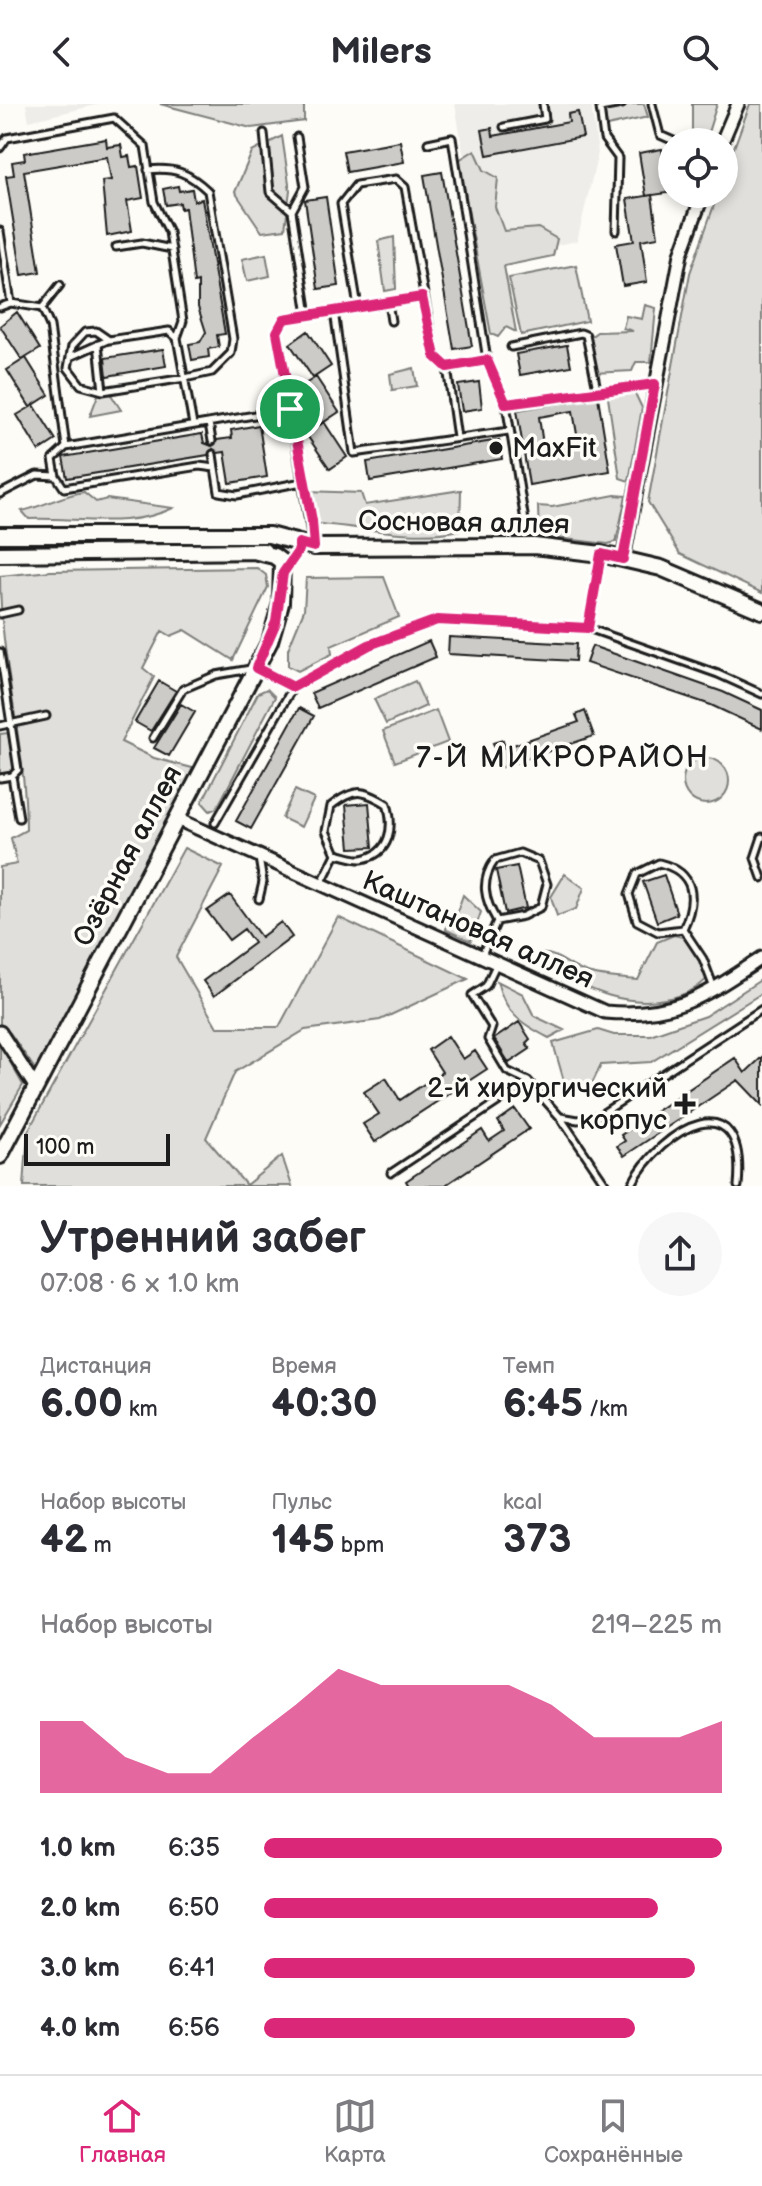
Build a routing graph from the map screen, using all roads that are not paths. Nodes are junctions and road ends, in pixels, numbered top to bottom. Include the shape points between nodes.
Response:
1 (543, 104) edge
2 (622, 104) edge
3 (652, 104) edge
4 (738, 104) edge
5 (600, 106) edge
6 (504, 127) dead end
7 (658, 128) edge
8 (728, 128) edge
9 (264, 133) dead end
10 (297, 137) dead end
11 (428, 143) dead end
12 (0, 148) edge
13 (148, 170) junction
14 (698, 208) edge
15 (292, 211) junction
16 (0, 231) edge
17 (616, 231) dead end
18 (116, 247) dead end
19 (172, 249) junction
20 (60, 285) dead end
21 (422, 297) junction
22 (388, 302) junction
23 (11, 303) junction
24 (0, 307) edge
25 (358, 307) junction
26 (42, 308) junction
27 (334, 311) junction
28 (308, 315) junction
29 (391, 321) dead end
30 (177, 338) junction
31 (109, 340) junction
32 (98, 344) junction
33 (511, 347) dead end
34 (70, 357) junction
35 (487, 360) junction
36 (447, 367) junction
37 (185, 378) junction
38 (655, 384) junction
39 (597, 389) junction
40 (103, 391) junction
41 (506, 404) junction
42 (290, 409) junction
43 (209, 422) junction
44 (193, 425) junction
45 (509, 431) junction
46 (457, 438) junction
47 (212, 441) dead end
48 (66, 447) junction
49 (213, 454) dead end
50 (215, 468) junction
51 (56, 476) junction
52 (302, 482) junction
53 (0, 494) edge
54 (525, 521) dead end
55 (0, 535) edge
56 (303, 548) junction
57 (257, 552) junction
58 (0, 554) edge
59 (601, 554) junction
60 (623, 559) junction
61 (283, 573) junction
62 (18, 610) dead end
63 (762, 611) edge
64 (0, 614) edge
65 (588, 628) junction
66 (0, 652) edge
67 (256, 668) junction
68 (293, 687) junction
69 (762, 694) edge
70 (46, 716) dead end
71 (12, 724) junction
72 (0, 726) edge
73 (153, 738) dead end
74 (12, 776) junction
75 (0, 778) edge
76 (19, 818) dead end
77 (177, 819) junction
78 (215, 823) dead end
79 (762, 837) edge
80 (336, 854) junction
81 (259, 857) junction
82 (762, 878) edge
83 (321, 885) junction
84 (259, 899) dead end
85 (497, 921) junction
86 (683, 929) junction
87 (480, 958) junction
88 (762, 958) edge
89 (496, 965) junction
90 (715, 989) junction
91 (762, 1009) edge
92 (0, 1032) edge
93 (528, 1081) junction
94 (36, 1088) junction
95 (560, 1117) junction
96 (0, 1156) edge
97 (391, 1173) dead end
98 (607, 1186) edge
99 (631, 1186) edge
100 (738, 1186) edge

1 - 6 lane via 545,119
2 - 5 lane
3 - 7 lane
4 - 8 street
5 - 17 lane via 604,139 618,158
9 - 15 lane via 270,192
10 - 15 lane via 305,187
11 - 35 lane via 452,138
12 - 13 lane via 7,138 114,118 145,146
13 - 19 lane
13 - 37 lane via 170,167 192,176 209,196 233,339 231,353 212,372
14 - 38 street via 681,254
15 - 28 lane
16 - 23 lane
18 - 19 lane via 142,243
19 - 30 lane via 183,321
20 - 26 lane
21 - 22 lane
21 - 25 lane via 405,187 396,179 356,185 341,204
21 - 36 lane via 435,356
22 - 25 lane
22 - 29 lane
23 - 24 lane
23 - 26 lane
25 - 27 lane
26 - 48 lane via 50,326
27 - 28 lane
27 - 46 lane via 354,453
28 - 42 lane via 284,319 277,332
30 - 31 lane via 169,331
30 - 37 lane
31 - 32 lane
31 - 34 lane via 96,331 85,332
32 - 34 lane
32 - 40 lane
33 - 39 lane via 586,335
34 - 40 lane via 68,368 81,385
35 - 36 lane
35 - 41 lane
36 - 46 lane
37 - 40 lane
37 - 44 lane
38 - 39 lane
38 - 60 street
39 - 41 lane
41 - 45 lane
42 - 43 lane
42 - 52 lane
43 - 44 lane
43 - 47 lane
44 - 48 lane
45 - 46 lane
45 - 54 lane
48 - 51 lane via 53,459
49 - 50 lane
50 - 51 lane via 199,466 64,488
50 - 52 lane via 219,492 228,494
51 - 53 lane via 37,475
52 - 56 lane via 312,521
55 - 56 main road, Сосновая аллея via 269,535
56 - 57 main road, Сосновая аллея
56 - 59 main road, Сосновая аллея via 531,546
56 - 61 main road
57 - 58 main road, Сосновая аллея
57 - 61 main road via 279,558
59 - 60 main road, Сосновая аллея
59 - 65 lane
60 - 63 main road, Сосновая аллея via 692,579
61 - 67 main road, Озёрная аллея via 276,622
62 - 64 lane
65 - 68 lane via 437,620 369,645
65 - 69 lane
66 - 71 lane
67 - 68 lane
67 - 73 lane via 216,675 183,689
67 - 77 main road, Озёрная аллея
68 - 78 lane
70 - 71 lane
71 - 72 lane
71 - 74 lane via 18,770
74 - 75 lane
74 - 76 lane
77 - 81 street, Каштановая аллея
77 - 94 main road, Озёрная аллея
79 - 82 lane via 755,858
80 - 80 lane via 362,859 384,847 393,825 387,804 370,793 349,792 331,806 326,831
80 - 83 lane
81 - 83 street, Каштановая аллея
81 - 84 lane
83 - 87 street, Каштановая аллея
85 - 85 lane via 541,907 547,884 539,861 520,853 495,860 485,873 487,904
85 - 87 lane
86 - 86 lane via 693,906 688,882 676,867 659,863 637,874 629,894 637,921 658,932
86 - 90 lane
87 - 89 street, Каштановая аллея
88 - 90 street, Каштановая аллея
89 - 90 street, Каштановая аллея via 605,1012 648,1014
89 - 93 lane via 486,986 472,995 492,1027 488,1039 507,1071
91 - 95 lane via 600,1115
92 - 94 street
93 - 95 lane
93 - 97 lane
94 - 96 main road, Озёрная аллея
95 - 98 lane
99 - 100 lane via 671,1137 711,1120 737,1145

